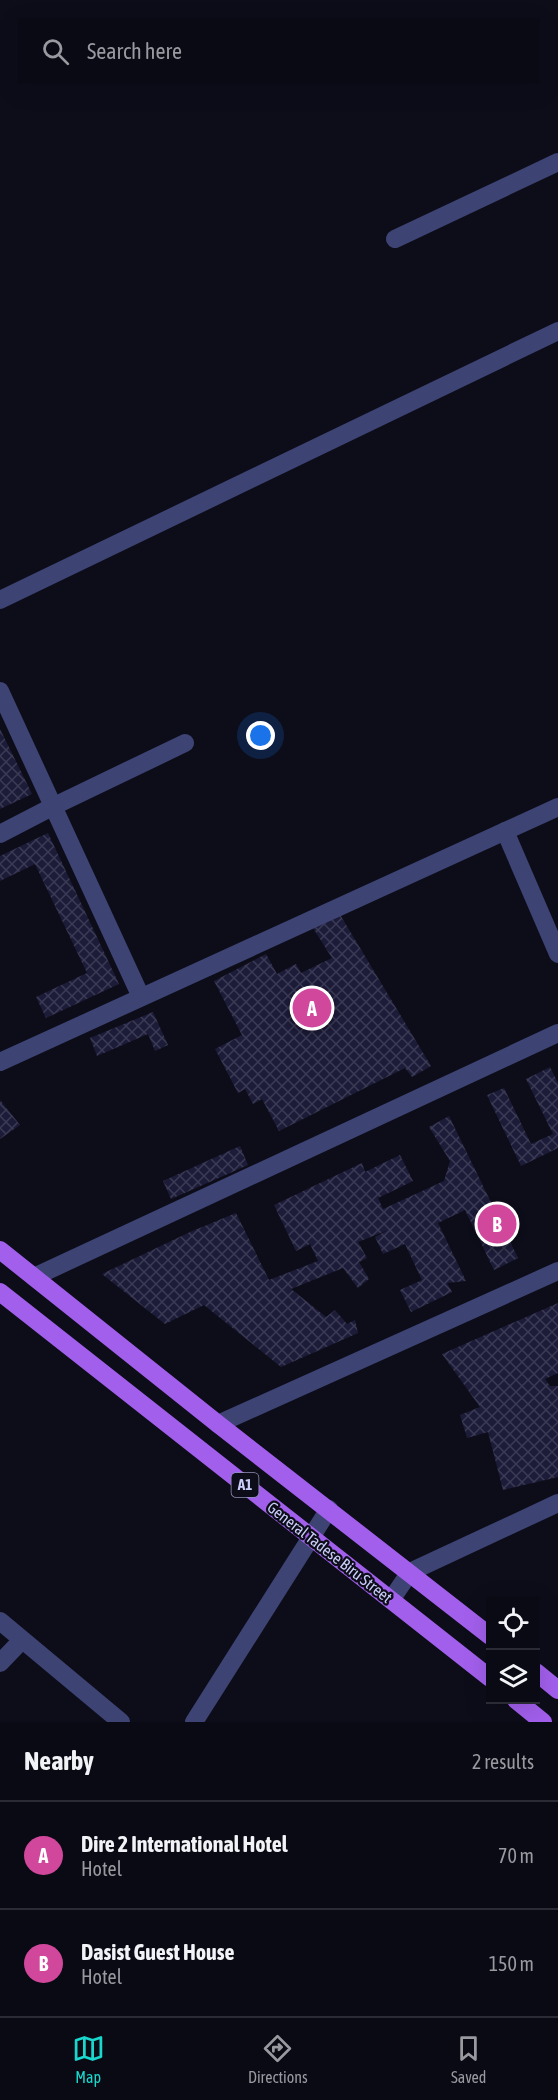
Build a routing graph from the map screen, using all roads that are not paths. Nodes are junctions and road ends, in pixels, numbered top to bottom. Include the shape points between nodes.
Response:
1 (558, 162) edge
2 (395, 239) dead end
3 (558, 331) edge
4 (0, 600) edge
5 (0, 691) edge
6 (185, 743) dead end
7 (52, 807) junction
8 (558, 807) edge
9 (505, 831) junction
10 (0, 834) edge
11 (558, 954) edge
12 (141, 998) junction
13 (558, 1033) edge
14 (0, 1062) edge
15 (0, 1250) edge
16 (558, 1271) edge
17 (34, 1277) junction
18 (0, 1292) edge
19 (218, 1424) junction
20 (558, 1503) edge
21 (329, 1509) junction
22 (310, 1537) junction
23 (410, 1572) junction
24 (391, 1600) junction
25 (0, 1622) edge
26 (486, 1633) edge
27 (22, 1640) junction
28 (0, 1663) edge
29 (486, 1675) edge
30 (540, 1675) edge
31 (558, 1690) edge
32 (521, 1704) edge
33 (121, 1722) edge
34 (194, 1722) edge
35 (543, 1722) edge

1 - 2 street
3 - 4 street
5 - 7 street
6 - 7 street
7 - 10 street
7 - 12 street
8 - 9 street
9 - 11 street
9 - 12 street
12 - 14 street
13 - 17 street
15 - 17 main road, General Tadese Biru Street / A1
16 - 19 street
17 - 19 main road, General Tadese Biru Street / A1
18 - 22 main road, General Tadese Biru Street / A1
19 - 21 main road, General Tadese Biru Street / A1
20 - 23 street
21 - 22 street
21 - 23 main road, General Tadese Biru Street / A1
22 - 24 main road, General Tadese Biru Street / A1
22 - 34 street
23 - 24 street
23 - 26 main road, General Tadese Biru Street / A1
24 - 29 main road, General Tadese Biru Street / A1
25 - 27 street
27 - 28 street
27 - 33 street
30 - 31 main road
32 - 35 main road

